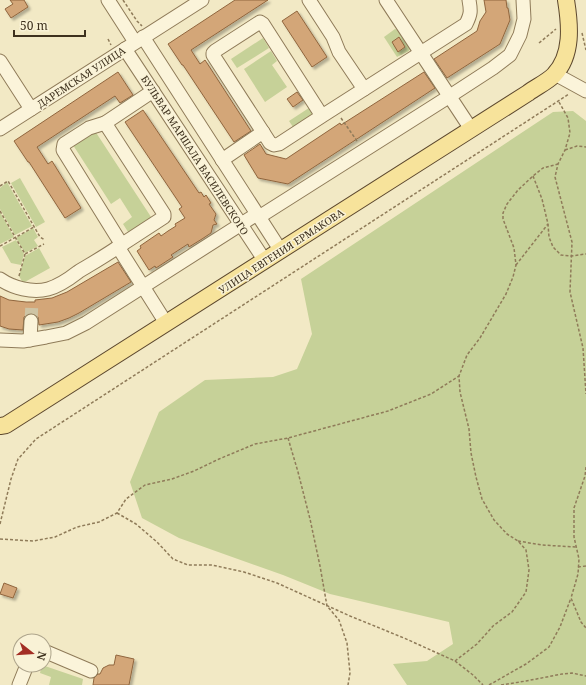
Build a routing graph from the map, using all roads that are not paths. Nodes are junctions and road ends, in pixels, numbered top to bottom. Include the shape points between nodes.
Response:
1 (108, 0) edge
2 (202, 0) edge
3 (309, 0) edge
4 (386, 0) edge
5 (469, 0) edge
6 (523, 0) edge
7 (566, 0) edge
8 (137, 39) junction
9 (421, 53) junction
10 (0, 61) edge
11 (555, 74) junction
12 (364, 89) junction
13 (582, 89) edge
14 (153, 91) junction
15 (450, 96) junction
16 (31, 109) junction
17 (322, 116) junction
18 (105, 123) junction
19 (0, 129) edge
20 (471, 129) junction
21 (263, 132) junction
22 (222, 160) junction
23 (258, 216) junction
24 (241, 224) junction
25 (120, 246) junction
26 (281, 251) junction
27 (265, 261) junction
28 (0, 279) edge
29 (143, 287) junction
30 (31, 321) tunnel mouth
31 (166, 323) junction
32 (0, 340) edge
33 (30, 340) junction
34 (2, 429) edge
35 (52, 654) edge
36 (91, 671) dead end
37 (24, 673) edge
38 (19, 685) edge

1 - 8 street, БУЛЬВАР МАРШАЛА ВАСИЛЕВСКОГО
2 - 8 street, ДАРЕМСКАЯ УЛИЦА
3 - 12 street
4 - 9 street
5 - 9 street via 471,10 466,24
6 - 15 street via 524,19 520,35 510,55
7 - 11 main road via 570,37 567,52
8 - 14 street, БУЛЬВАР МАРШАЛА ВАСИЛЕВСКОГО
8 - 16 street, ДАРЕМСКАЯ УЛИЦА
8 - 22 street, БУЛЬВАР МАРШАЛА ВАСИЛЕВСКОГО
9 - 12 street
9 - 15 street
10 - 16 street
11 - 13 street
11 - 20 main road, УЛИЦА ЕВГЕНИЯ ЕРМАКОВА
12 - 17 street
14 - 18 street
14 - 24 street, БУЛЬВАР МАРШАЛА ВАСИЛЕВСКОГО
15 - 20 street
15 - 23 street
16 - 19 street, ДАРЕМСКАЯ УЛИЦА
17 - 21 street via 279,144 270,143
17 - 21 street via 260,22 213,55
18 - 25 street via 164,214 164,217
18 - 25 street via 89,128 64,144 63,150
20 - 26 main road, УЛИЦА ЕВГЕНИЯ ЕРМАКОВА
21 - 22 street
22 - 23 street, БУЛЬВАР МАРШАЛА ВАСИЛЕВСКОГО
23 - 24 street
23 - 26 street, БУЛЬВАР МАРШАЛА ВАСИЛЕВСКОГО
24 - 27 street, БУЛЬВАР МАРШАЛА ВАСИЛЕВСКОГО
24 - 29 street
25 - 28 street via 59,285 32,296
25 - 29 street
26 - 27 main road, УЛИЦА ЕВГЕНИЯ ЕРМАКОВА
27 - 31 main road, УЛИЦА ЕВГЕНИЯ ЕРМАКОВА
29 - 31 street
29 - 33 street via 66,333
30 - 33 street
31 - 34 main road, УЛИЦА ЕВГЕНИЯ ЕРМАКОВА
32 - 33 street
35 - 36 street
37 - 38 street

